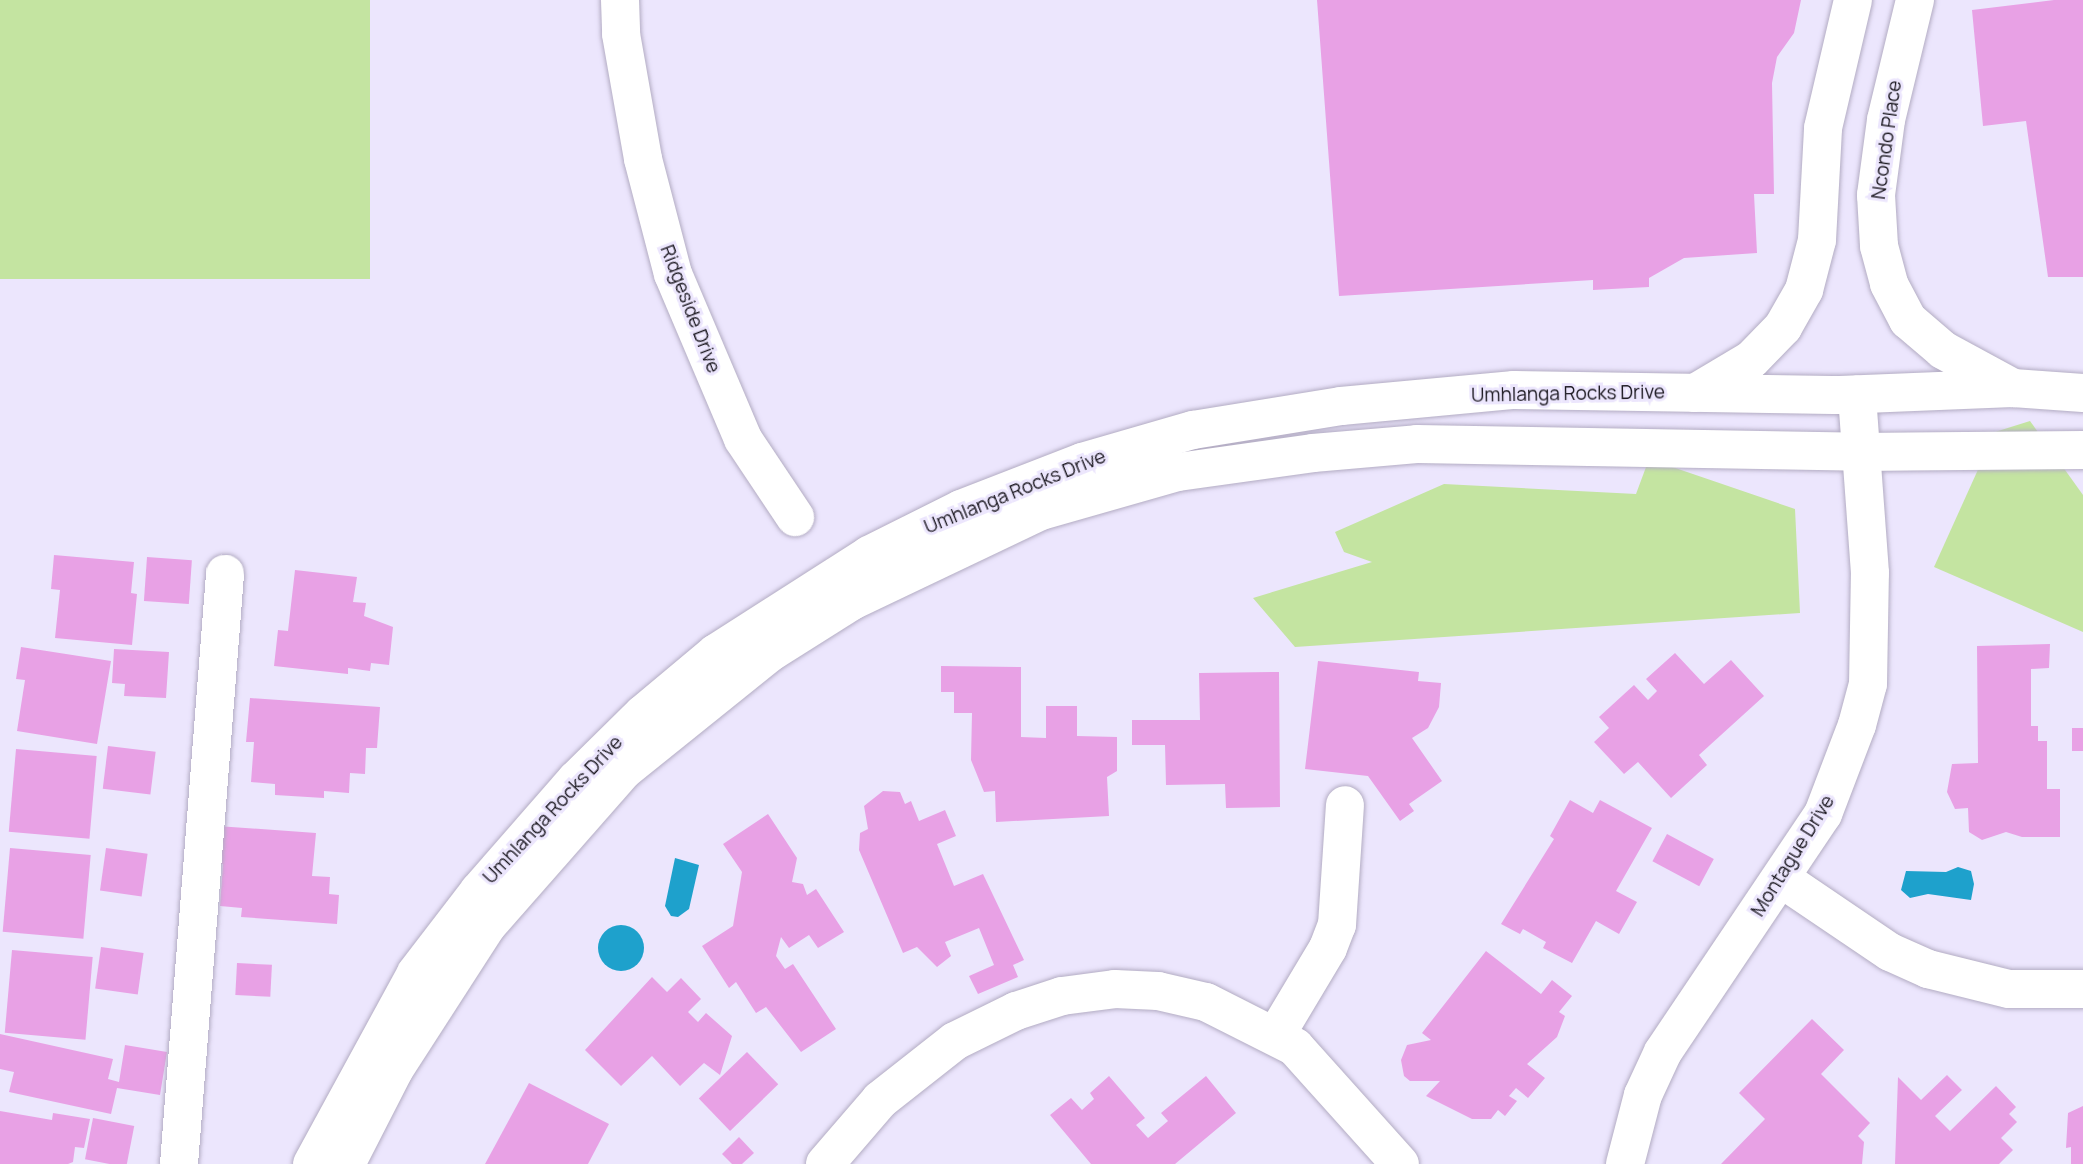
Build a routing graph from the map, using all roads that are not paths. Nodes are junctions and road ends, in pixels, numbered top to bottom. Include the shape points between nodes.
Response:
1 (620, 0) edge
2 (1853, 0) edge
3 (1914, 0) edge
4 (2013, 388) junction
5 (1695, 393) junction
6 (2083, 393) edge
7 (1857, 394) junction
8 (2083, 450) edge
9 (1861, 452) junction
10 (795, 517) dead end
11 (225, 574) dead end
12 (1345, 806) dead end
13 (1782, 879) junction
14 (2083, 989) edge
15 (1276, 1035) junction
16 (180, 1164) edge
17 (312, 1164) edge
18 (346, 1164) edge
19 (825, 1164) edge
20 (1400, 1164) edge
21 (1625, 1164) edge

1 - 10 main road, Ridgeside Drive via 621,34 643,159 673,274 743,439
2 - 5 main road via 1823,128 1817,240 1804,290 1783,327 1752,359
3 - 4 main road, Ncondo Place via 1886,120 1876,195 1885,271 1908,320 1943,350
4 - 6 main road, Umhlanga Rocks Drive
4 - 7 main road, Umhlanga Rocks Drive
5 - 7 main road, Umhlanga Rocks Drive
5 - 17 main road, Umhlanga Rocks Drive via 1514,390 1341,406 1194,430 1082,462 961,509 869,555 716,653 643,714 576,780 416,973
7 - 9 main road, Montague Drive
8 - 9 main road, Umhlanga Rocks Drive
9 - 13 main road, Montague Drive via 1870,573 1868,684 1842,773 1823,814
9 - 18 main road, Umhlanga Rocks Drive via 1417,444 1313,453 1178,472 1118,488 1041,511 928,562 852,601 771,652 624,771 549,850 479,937 394,1070
11 - 16 main road
12 - 15 main road via 1337,925
13 - 14 main road via 1890,952 1928,969 1966,982 2009,989
13 - 21 main road, Montague Drive via 1663,1052 1643,1095
15 - 19 main road via 1187,996 1115,989 1062,996 1016,1011 956,1041 880,1100
15 - 20 main road via 1317,1069

